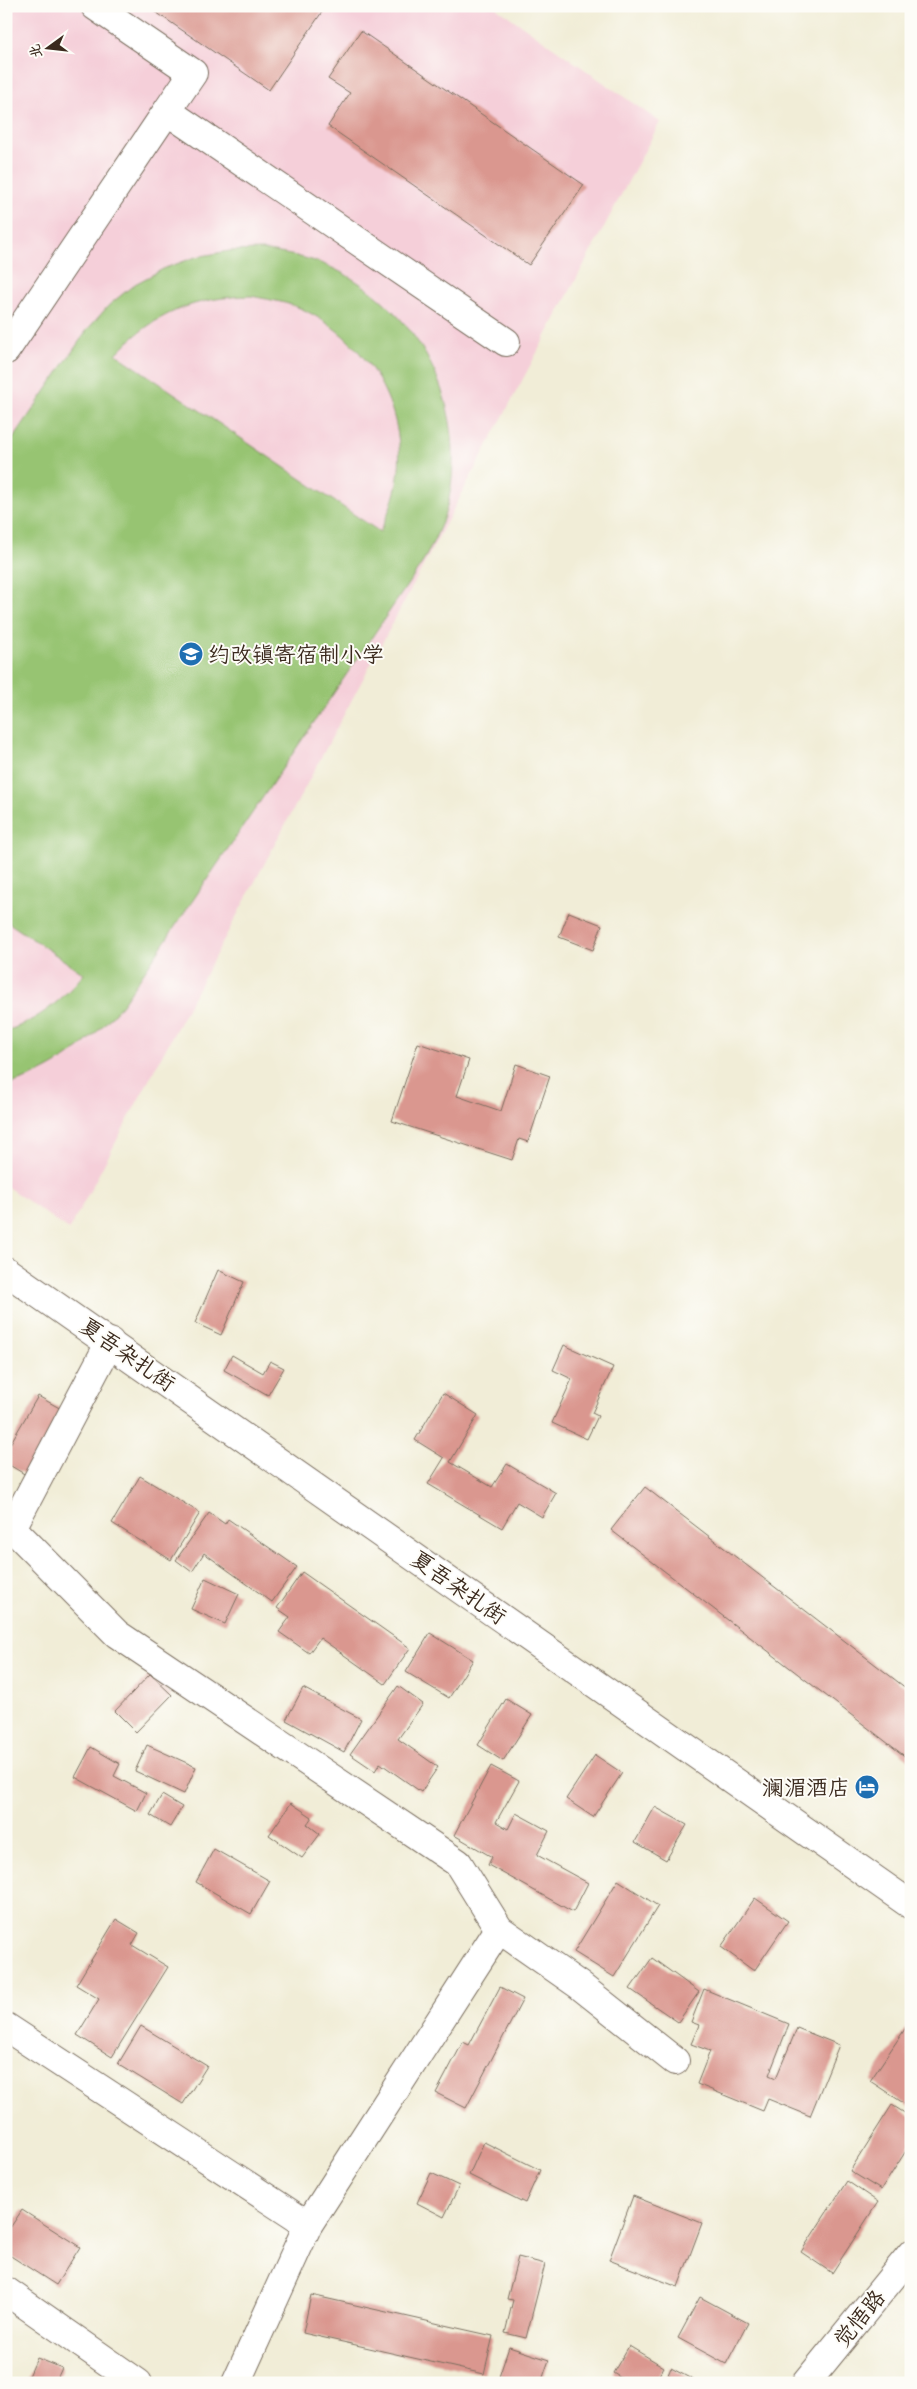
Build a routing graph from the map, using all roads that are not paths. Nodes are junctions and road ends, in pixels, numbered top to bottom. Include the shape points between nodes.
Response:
1 (94, 6) edge
2 (168, 111) junction
3 (506, 342) dead end
4 (6, 350) edge
5 (6, 1271) edge
6 (110, 1342) junction
7 (911, 1905) edge
8 (499, 1929) junction
9 (6, 2027) edge
10 (675, 2060) dead end
11 (308, 2225) junction
12 (911, 2254) edge
13 (6, 2291) edge
14 (138, 2383) edge
15 (236, 2383) edge
16 (806, 2383) edge

1 - 2 street via 193,73
2 - 3 street
2 - 4 street
5 - 6 street, 夏吾杂扎街
6 - 7 street, 夏吾杂扎街
6 - 8 street via 12,1528 117,1634 458,1863
8 - 10 street via 579,1984
8 - 11 street
9 - 11 street
11 - 15 street
12 - 16 street, 觉悟路
13 - 14 street

